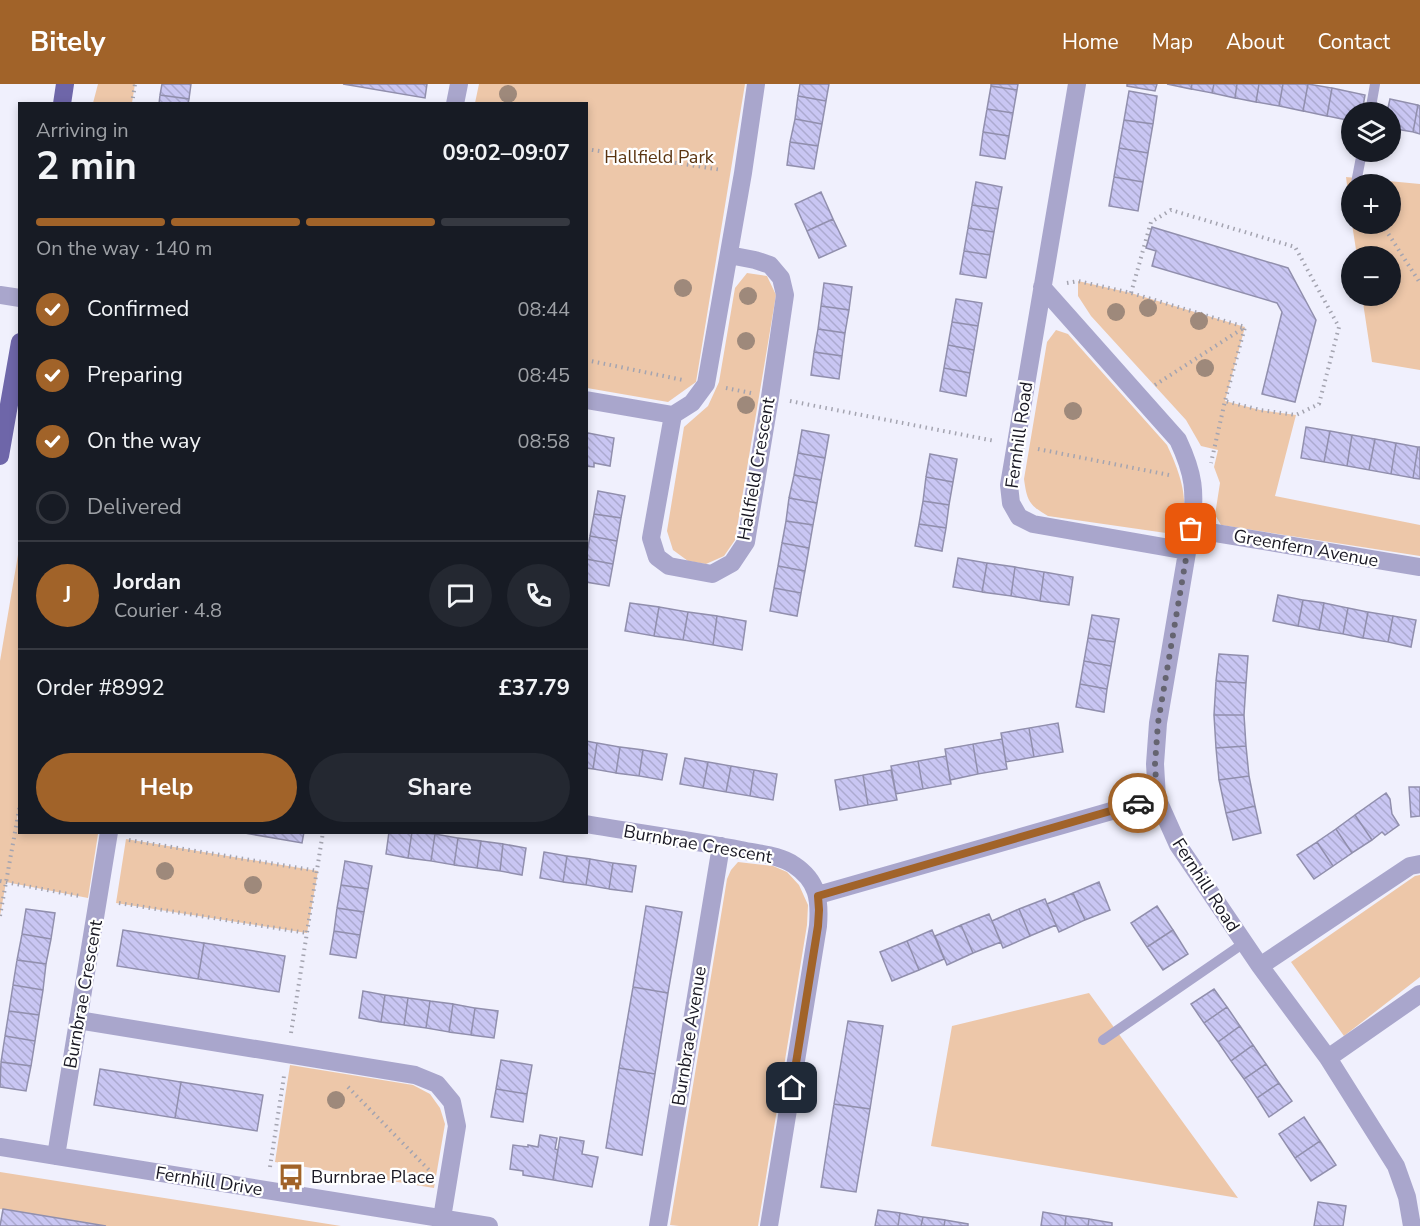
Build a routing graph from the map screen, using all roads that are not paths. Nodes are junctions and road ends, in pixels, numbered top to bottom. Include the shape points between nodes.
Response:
1 (65, 84) edge
2 (459, 84) edge
3 (756, 84) edge
4 (1077, 84) edge
5 (1375, 84) edge
6 (62, 102) edge
7 (455, 102) edge
8 (1372, 102) edge
9 (729, 255) junction
10 (1042, 287) junction
11 (0, 295) edge
12 (18, 298) edge
13 (18, 353) edge
14 (588, 400) edge
15 (673, 415) junction
16 (0, 456) edge
17 (1191, 529) junction
18 (1187, 551) junction
19 (1420, 567) edge
20 (1157, 798) junction
21 (588, 824) edge
22 (116, 836) edge
23 (721, 846) junction
24 (1420, 864) edge
25 (818, 896) junction
26 (1244, 943) junction
27 (1260, 966) junction
28 (1420, 994) edge
29 (78, 1020) junction
30 (1104, 1040) dead end
31 (1328, 1058) junction
32 (0, 1147) edge
33 (56, 1156) junction
34 (442, 1218) junction
35 (489, 1226) edge
36 (658, 1226) edge
37 (769, 1226) edge
38 (1412, 1226) edge

1 - 6 main road
2 - 7 street
3 - 9 street
4 - 10 street, Fernhill Road
5 - 8 lane
9 - 15 street via 706,384 692,403
9 - 15 street, Hallfield Crescent via 770,266 781,278 785,295 746,542 732,563 712,574 669,566 657,557 651,538
10 - 17 street, Fernhill Road via 1178,440 1193,480
10 - 18 street, Fernhill Road via 1009,484 1011,502 1019,517 1033,524
11 - 12 street
13 - 16 main road
14 - 15 street
17 - 18 street, Fernhill Road
17 - 19 street, Greenfern Avenue
18 - 20 street, Fernhill Road via 1158,723
20 - 25 street
20 - 26 street, Fernhill Road via 1178,845
21 - 23 street, Burnbrae Crescent
22 - 29 street, Burnbrae Crescent
23 - 25 street, Burnbrae Crescent via 794,865
23 - 36 street, Burnbrae Avenue
24 - 27 street via 1410,866
25 - 37 street via 818,926
26 - 27 street, Fernhill Road
26 - 30 lane
27 - 31 street, Fernhill Road
28 - 31 street
29 - 33 street, Burnbrae Crescent
29 - 34 street via 415,1075 437,1084 452,1102 457,1126
31 - 38 street, Fernhill Road via 1396,1166
32 - 33 street, Fernhill Drive
33 - 34 street, Fernhill Drive
34 - 35 street, Fernhill Drive

